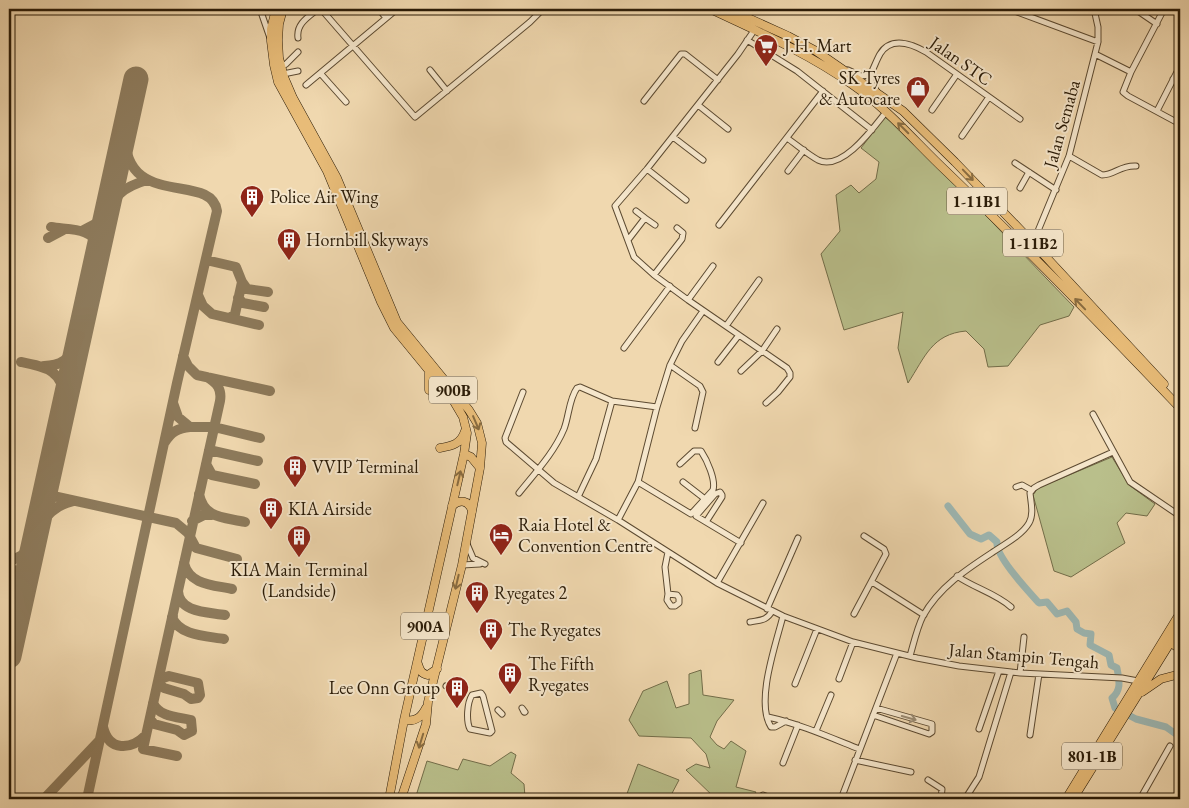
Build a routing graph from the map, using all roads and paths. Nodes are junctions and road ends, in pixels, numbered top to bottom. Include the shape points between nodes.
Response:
1 (20, 9) edge
2 (260, 9) edge
3 (276, 9) edge
4 (283, 9) edge
5 (320, 9) edge
6 (379, 9) edge
7 (397, 9) edge
8 (710, 9) edge
9 (728, 9) edge
10 (1009, 9) edge
11 (1094, 9) edge
12 (1135, 9) edge
13 (1164, 9) edge
14 (1172, 9) edge
15 (539, 10) edge
16 (9, 12) edge
17 (1180, 14) edge
18 (386, 18) junction
19 (1157, 24) junction
20 (746, 25) junction
21 (755, 29) junction
22 (298, 38) dead end
23 (748, 38) junction
24 (271, 41) junction
25 (1098, 42) junction
26 (353, 45) junction
27 (298, 52) dead end
28 (1095, 54) junction
29 (839, 66) junction
30 (1180, 66) edge
31 (430, 70) dead end
32 (282, 71) junction
33 (298, 72) dead end
34 (1131, 72) junction
35 (320, 74) junction
36 (957, 74) junction
37 (870, 75) junction
38 (1174, 79) junction
39 (718, 80) junction
40 (1180, 83) edge
41 (306, 85) dead end
42 (447, 91) junction
43 (823, 91) junction
44 (881, 95) junction
45 (989, 97) junction
46 (644, 101) dead end
47 (346, 102) dead end
48 (698, 105) junction
49 (932, 110) dead end
50 (1157, 111) junction
51 (886, 112) junction
52 (1020, 119) dead end
53 (1180, 124) edge
54 (728, 129) dead end
55 (872, 130) junction
56 (962, 136) dead end
57 (673, 137) junction
58 (787, 138) junction
59 (804, 150) junction
60 (1069, 156) junction
61 (703, 160) dead end
62 (954, 162) junction
63 (1015, 163) dead end
64 (1136, 166) dead end
65 (647, 169) junction
66 (788, 171) dead end
67 (945, 171) junction
68 (1029, 172) junction
69 (1020, 188) dead end
70 (1056, 190) junction
71 (686, 200) dead end
72 (636, 211) dead end
73 (645, 218) junction
74 (655, 225) dead end
75 (719, 225) dead end
76 (678, 228) dead end
77 (628, 240) junction
78 (1033, 243) junction
79 (713, 266) dead end
80 (654, 274) junction
81 (759, 280) dead end
82 (670, 286) junction
83 (688, 300) junction
84 (704, 311) junction
85 (726, 326) junction
86 (777, 329) dead end
87 (739, 335) junction
88 (624, 348) dead end
89 (762, 351) junction
90 (718, 362) dead end
91 (670, 365) junction
92 (428, 371) junction
93 (741, 371) dead end
94 (523, 392) dead end
95 (447, 393) junction
96 (612, 401) junction
97 (766, 403) dead end
98 (1179, 404) edge
99 (657, 408) junction
100 (1093, 414) dead end
101 (466, 426) junction
102 (695, 428) dead end
103 (440, 448) dead end
104 (1113, 452) junction
105 (464, 454) junction
106 (680, 464) dead end
107 (480, 468) junction
108 (538, 470) junction
109 (638, 482) junction
110 (683, 482) dead end
111 (1016, 487) dead end
112 (1031, 490) junction
113 (519, 493) dead end
114 (578, 497) junction
115 (705, 499) junction
116 (763, 503) dead end
117 (452, 506) junction
118 (472, 511) junction
119 (1180, 516) edge
120 (618, 520) junction
121 (706, 522) junction
122 (864, 536) dead end
123 (798, 538) dead end
124 (466, 542) junction
125 (741, 543) junction
126 (668, 552) junction
127 (462, 565) junction
128 (958, 576) junction
129 (872, 582) junction
130 (717, 584) junction
131 (668, 594) dead end
132 (1011, 607) dead end
133 (770, 610) junction
134 (1180, 613) edge
135 (854, 614) dead end
136 (924, 615) junction
137 (783, 616) junction
138 (750, 622) dead end
139 (1180, 627) edge
140 (817, 629) junction
141 (1024, 636) dead end
142 (1167, 641) junction
143 (854, 642) junction
144 (1180, 649) edge
145 (897, 653) junction
146 (1155, 653) junction
147 (1164, 653) junction
148 (910, 656) junction
149 (418, 664) junction
150 (437, 668) junction
151 (999, 671) junction
152 (1012, 672) junction
153 (1020, 673) junction
154 (1039, 674) junction
155 (1180, 674) edge
156 (839, 679) dead end
157 (1138, 681) junction
158 (795, 684) dead end
159 (446, 686) dead end
160 (453, 688) dead end
161 (1139, 694) junction
162 (472, 695) joint
163 (831, 695) dead end
164 (428, 702) junction
165 (876, 708) junction
166 (1123, 712) junction
167 (873, 715) junction
168 (404, 720) junction
169 (798, 725) junction
170 (979, 729) dead end
171 (816, 732) junction
172 (1030, 734) dead end
173 (1170, 746) dead end
174 (859, 749) junction
175 (855, 760) junction
176 (783, 763) dead end
177 (911, 772) dead end
178 (928, 780) dead end
179 (389, 799) edge
180 (402, 799) edge
181 (757, 799) edge
182 (774, 799) edge
183 (841, 799) edge
184 (940, 799) edge
185 (965, 799) edge
186 (1066, 799) edge
187 (1074, 799) edge
188 (1140, 799) edge

1 - 16 street
2 - 24 street
3 - 24 highway, 900A
4 - 32 highway, 900B via 278,32
5 - 22 street via 299,26
5 - 26 street
6 - 18 street
7 - 18 street
8 - 20 highway, 1-11B1
9 - 29 highway, 1-11B2 via 788,36
10 - 25 street
11 - 25 street, Jalan Semaba
12 - 19 street
13 - 19 street
14 - 17 street
15 - 42 street
18 - 26 street
19 - 34 street
20 - 21 highway, 1-11B1
20 - 23 street
21 - 23 street
21 - 51 highway, 1-11B1 via 853,84
23 - 39 street
23 - 43 street
24 - 92 highway, 900A via 278,82 327,171 389,318
25 - 28 street, Jalan Semaba
26 - 35 street
26 - 42 street via 415,117
27 - 32 street
28 - 34 street
28 - 60 street, Jalan Semaba
29 - 37 street via 861,76
29 - 44 highway, 1-11B2
30 - 38 street
31 - 42 street
32 - 33 street
32 -> 107 highway, 900B via 345,194 397,322 474,416 482,443
34 - 50 street via 1124,93
35 - 41 street
35 - 47 street
36 - 37 street, Jalan STC via 916,47 897,43 883,50
36 - 45 street, Jalan STC
36 - 49 street
37 - 44 street via 874,89
38 - 40 street
38 - 50 street
39 - 46 street via 686,54 681,54
39 - 48 street
43 - 55 street
43 - 58 street
44 - 62 highway, 1-11B2 via 903,111
45 - 52 street, Jalan STC
45 - 56 street
48 - 54 street
48 - 57 street
50 - 53 street
51 - 55 street
67 -> 51 highway, 1-11B1
55 - 59 street via 856,149 828,162
57 - 61 street
57 - 65 street
58 - 59 street
58 - 75 street
59 - 66 street
60 - 64 street via 1102,175 1122,167
60 - 70 street, Jalan Semaba
62 - 67 highway via 930,144 929,152
62 -> 78 highway, 1-11B2
63 - 68 street
65 - 71 street
65 - 77 street via 615,206
98 -> 67 highway, 1-11B1
68 - 69 street
68 - 70 street
70 - 78 street, Jalan Semaba
72 - 73 street
73 - 74 street
73 - 77 street
76 - 80 street via 683,236
77 - 80 street via 633,255
78 - 98 highway, 1-11B2
79 - 83 street
80 - 82 street
81 - 85 street
82 - 83 street
82 - 88 street
83 - 84 street
84 - 85 street
84 - 91 street via 682,341
85 - 87 street
86 - 89 street
87 - 89 street
87 - 90 street
89 - 93 street
89 - 97 street via 790,373
91 - 99 street
91 - 102 street via 700,386 703,392
92 - 95 highway, 900A
92 - 95 highway via 429,390
94 - 108 street, Jalan Stampin Tengah via 505,438
95 - 101 highway, 900A via 459,408
96 - 99 street
96 - 108 street via 580,387 575,390 564,427
96 - 114 street via 596,459
99 - 109 street
100 - 104 street
101 - 103 highway via 461,440
101 - 105 highway, 900A
104 - 112 street
104 - 119 street via 1130,482
105 - 107 highway
117 -> 105 highway, 900A
106 - 115 street via 694,451 702,453 715,488
107 - 118 highway, 900B
108 - 113 street
108 - 114 street, Jalan Stampin Tengah
109 - 115 street via 691,514
109 - 120 street
110 - 115 street
111 - 112 street via 1022,485
112 - 128 street via 1029,523 1000,548
114 - 120 street, Jalan Stampin Tengah
116 - 125 street
117 - 118 highway via 464,501
117 - 149 highway, 900A
118 - 124 highway, 900B
120 - 126 street, Jalan Stampin Tengah
121 - 121 street via 722,498 720,492 696,516
121 - 125 street
122 - 129 street via 886,552
123 - 133 street
124 - 127 highway, 900B
124 - 127 street via 473,558 485,564
125 - 130 street
126 - 130 street, Jalan Stampin Tengah
126 - 131 street via 665,576
127 -> 150 highway, 900B
128 - 132 street
128 - 136 street
129 - 135 street
129 - 136 street
130 - 133 street, Jalan Stampin Tengah
133 - 137 street, Jalan Stampin Tengah
133 - 138 street via 765,620
134 - 142 highway
136 - 148 street
137 - 140 street, Jalan Stampin Tengah
137 - 169 street via 766,681 766,710 768,717
139 - 142 highway
140 - 143 street, Jalan Stampin Tengah
140 - 158 street
141 - 153 street
142 - 144 highway
142 - 146 highway, 801-1B
142 - 147 highway
143 - 145 street, Jalan Stampin Tengah
143 - 156 street
145 - 148 street, Jalan Stampin Tengah
145 - 165 street
146 - 147 highway
146 - 157 highway, 801-1B
147 - 161 highway
148 - 151 street, Jalan Stampin Tengah
149 - 150 highway via 424,674
149 - 168 highway, 900A
150 - 164 highway, 900B
151 - 152 street, Jalan Stampin Tengah
151 - 170 street
152 - 153 street, Jalan Stampin Tengah
152 - 185 street via 979,777
153 - 154 street, Jalan Stampin Tengah
154 - 157 street, Jalan Stampin Tengah
154 - 172 street
155 - 161 highway via 1161,680
157 - 166 highway, 801-1B
159 - 160 street
161 - 166 highway
162 - 162 street via 481,693 484,696 490,733 470,729 468,725
163 - 171 street
164 - 168 highway via 418,719
164 -> 180 highway, 900B via 426,724
165 - 167 street
165 -> 167 street via 932,724 932,732 929,734
166 - 186 highway, 801-1B
166 - 187 highway
167 - 174 street
168 - 179 highway, 900A
169 - 171 street
169 - 176 street
171 - 174 street
173 - 188 street
174 - 175 street
175 - 177 street
175 - 183 street
178 - 184 street via 942,789
181 - 182 street via 763,795

